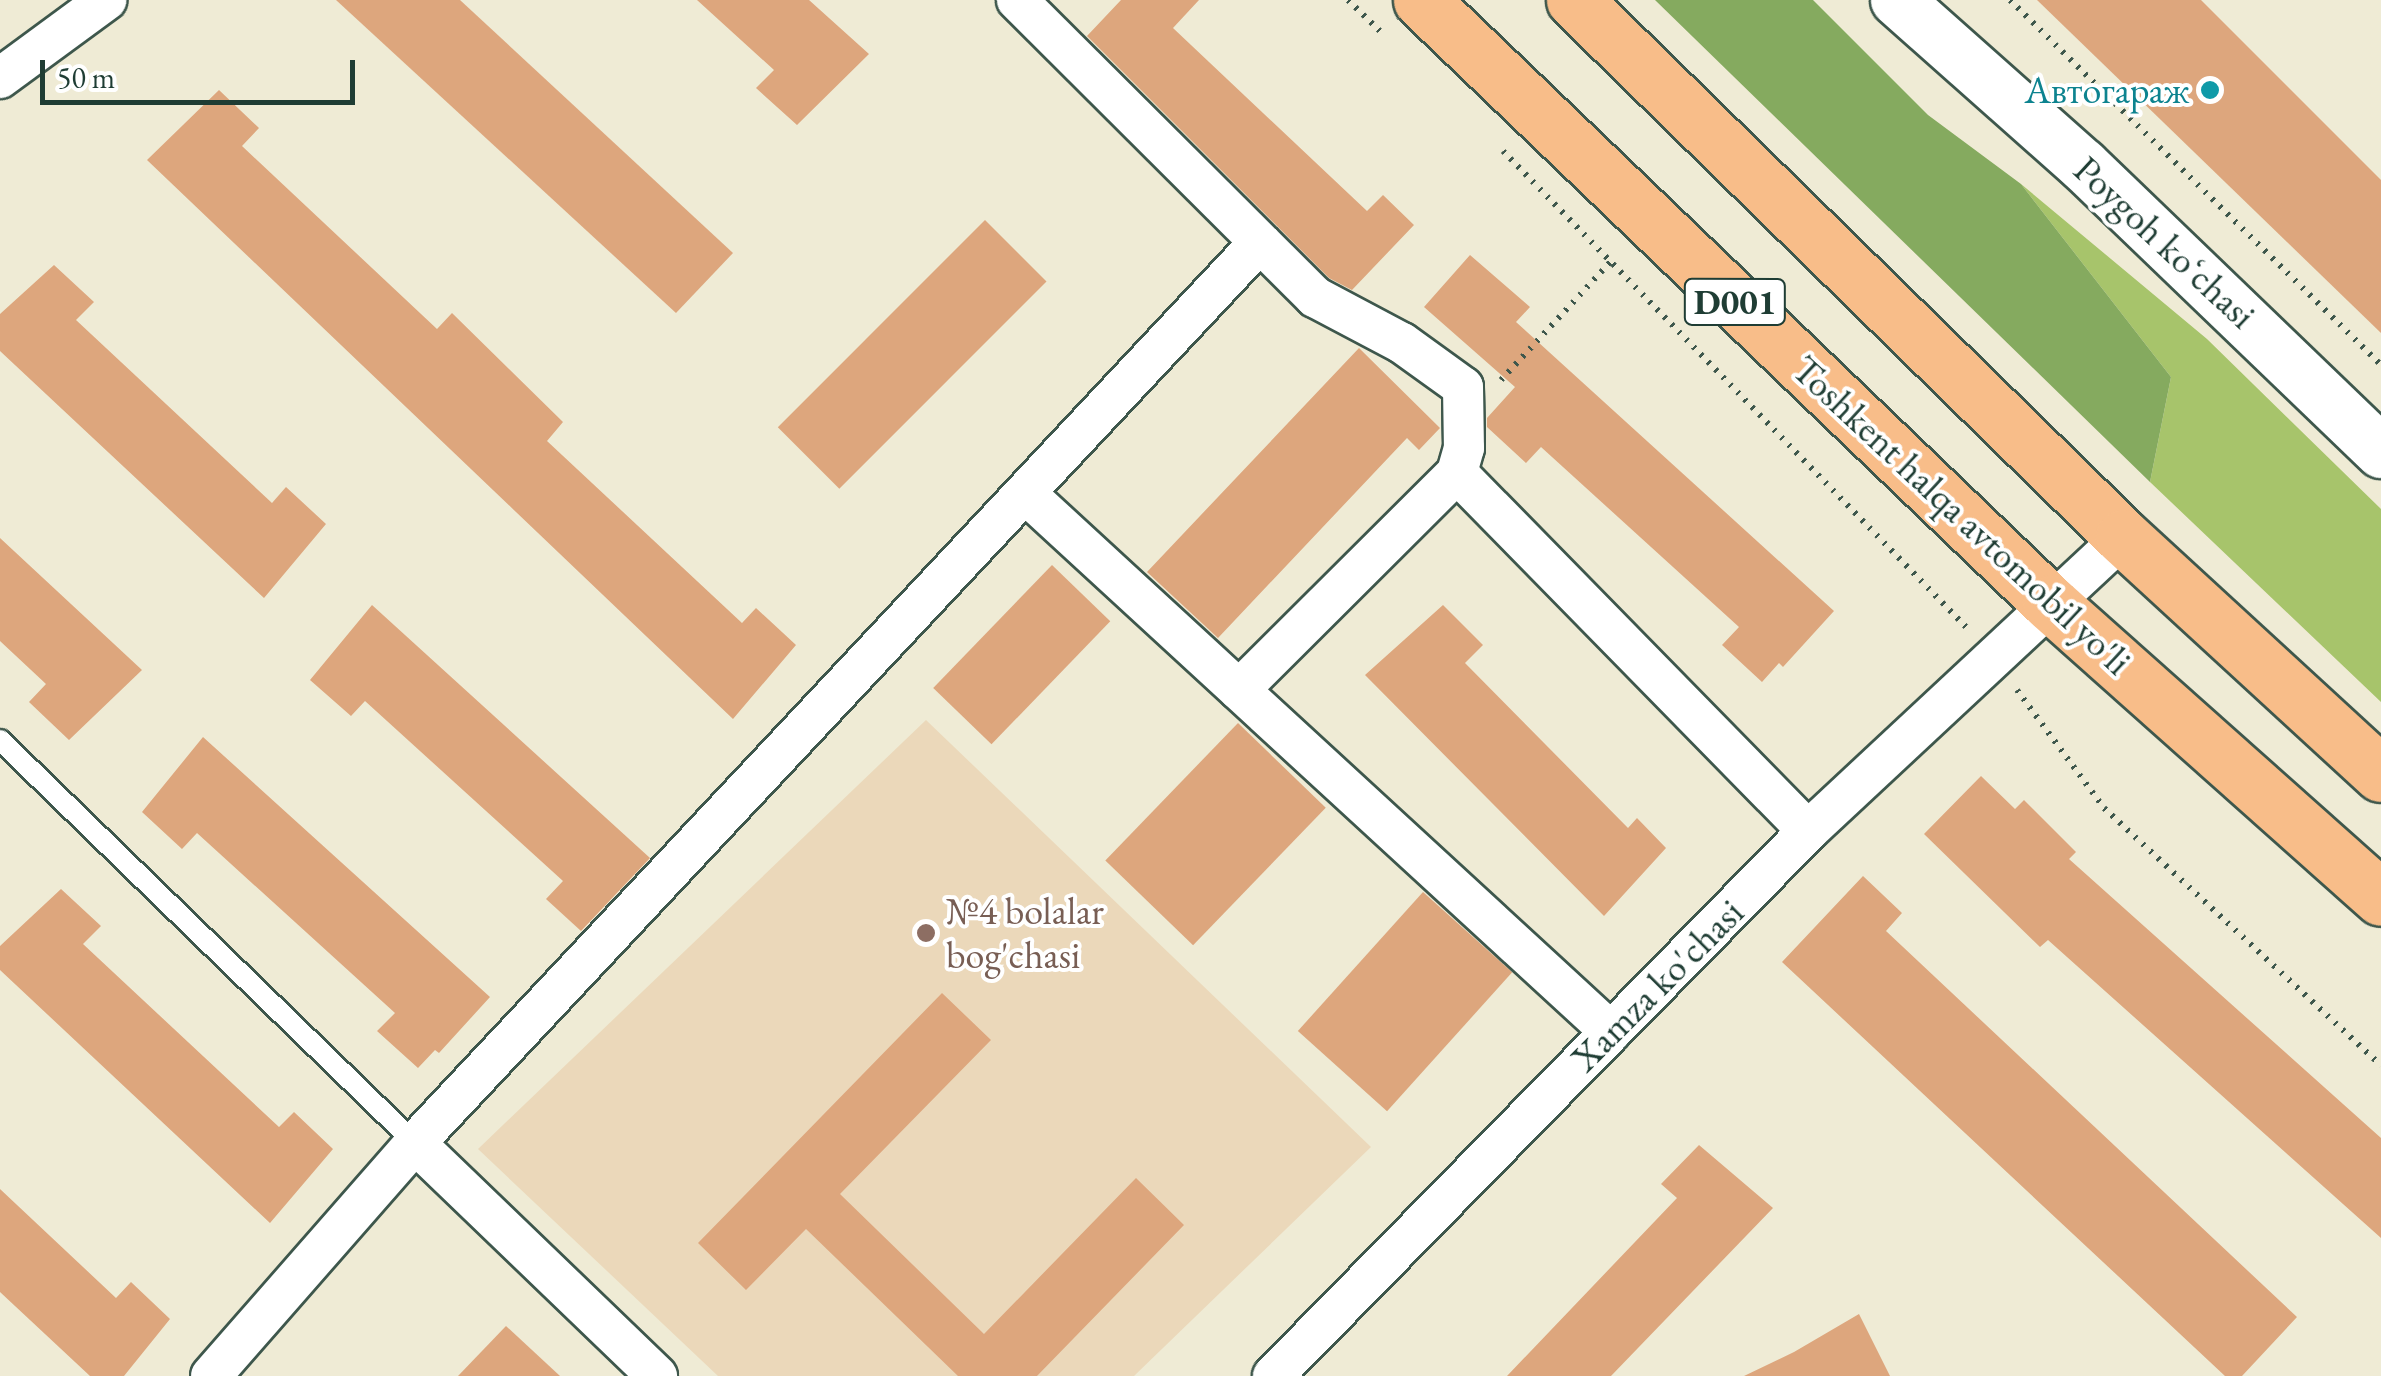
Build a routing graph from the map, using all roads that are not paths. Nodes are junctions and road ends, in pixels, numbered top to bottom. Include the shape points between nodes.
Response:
1 (106, 0) edge
2 (1017, 0) edge
3 (1574, 0) edge
4 (1897, 0) edge
5 (1405, 20) edge
6 (0, 78) edge
7 (1260, 242) junction
8 (2381, 452) edge
9 (1458, 473) junction
10 (1025, 493) junction
11 (2123, 537) junction
12 (2050, 602) junction
13 (1239, 690) junction
14 (0, 740) edge
15 (2381, 774) edge
16 (1808, 831) junction
17 (2381, 898) edge
18 (1611, 1032) junction
19 (415, 1143) junction
20 (211, 1376) edge
21 (657, 1376) edge
22 (1273, 1376) edge

1 - 6 street
2 - 7 street
3 - 11 highway, D001
4 - 8 street, Poygoh koʻchasi via 2083,165
5 - 12 highway, Toshkent halqa avtomobil yo'li / D001
7 - 9 street via 1315,297 1463,388
7 - 10 street
9 - 13 street
9 - 16 street
10 - 13 street
10 - 19 street
11 - 12 street, Xamza ko'chasi
11 - 15 highway, D001
12 - 16 street, Xamza ko'chasi
12 - 17 highway, Toshkent halqa avtomobil yo'li / D001
13 - 18 street
14 - 19 lane
16 - 18 street, Xamza ko'chasi
18 - 22 street, Xamza ko'chasi
19 - 20 street
19 - 21 street

